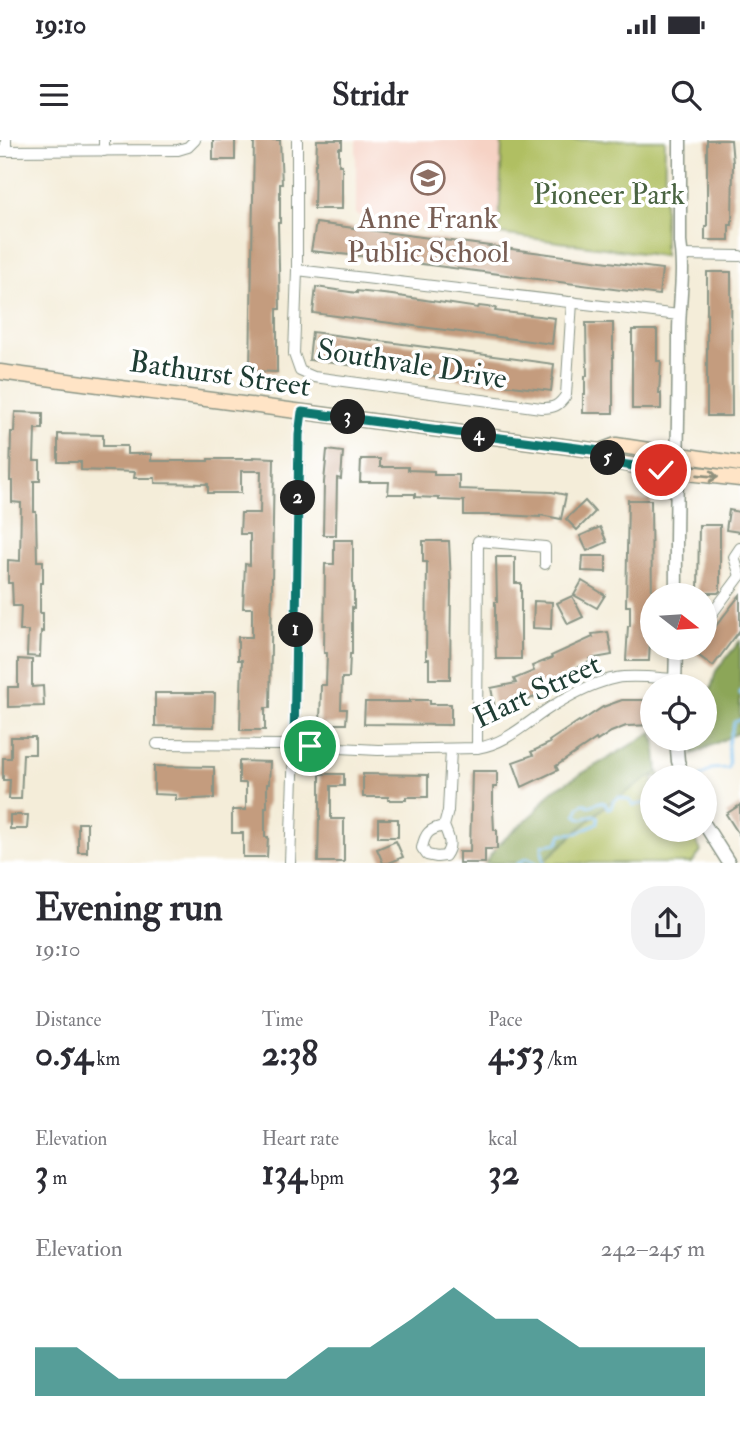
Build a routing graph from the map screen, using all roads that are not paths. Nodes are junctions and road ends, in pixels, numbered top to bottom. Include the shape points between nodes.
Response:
1 (195, 140) edge
2 (297, 140) edge
3 (680, 140) edge
4 (104, 145) edge
5 (4, 147) edge
6 (682, 255) junction
7 (740, 256) edge
8 (297, 270) junction
9 (572, 302) junction
10 (679, 315) junction
11 (0, 372) edge
12 (302, 412) junction
13 (600, 451) junction
14 (678, 456) junction
15 (740, 464) edge
16 (677, 472) junction
17 (740, 479) edge
18 (740, 548) edge
19 (545, 564) dead end
20 (740, 576) edge
21 (676, 583) edge
22 (718, 606) edge
23 (640, 680) edge
24 (157, 744) dead end
25 (294, 747) junction
26 (477, 748) junction
27 (451, 749) junction
28 (444, 826) dead end
29 (716, 842) edge
30 (290, 863) edge
31 (729, 863) edge

1 - 4 street via 178,150
2 - 8 street, Southvale Drive
3 - 6 street
4 - 5 street
6 - 7 street
6 - 10 street
8 - 9 street
8 - 9 street, Southvale Drive via 294,354 301,372 541,408 554,408 566,396
9 - 10 street
10 - 14 street
11 - 12 main road, Bathurst Street
12 - 13 main road, Bathurst Street
12 - 25 street
13 - 14 main road, Bathurst Street via 616,445
13 - 16 main road, Bathurst Street via 614,463
14 - 15 main road, Bathurst Street
14 - 16 street
16 -> 17 main road, Bathurst Street
16 - 21 street
18 - 20 street via 734,557
19 - 26 street via 545,547 478,541
20 - 22 street
23 - 26 street, Hart Street via 617,678 595,685 556,704 519,731
24 - 25 street, Hart Street
25 - 27 street, Hart Street
25 - 30 street
26 - 27 street, Hart Street
27 - 28 street
29 - 31 street

